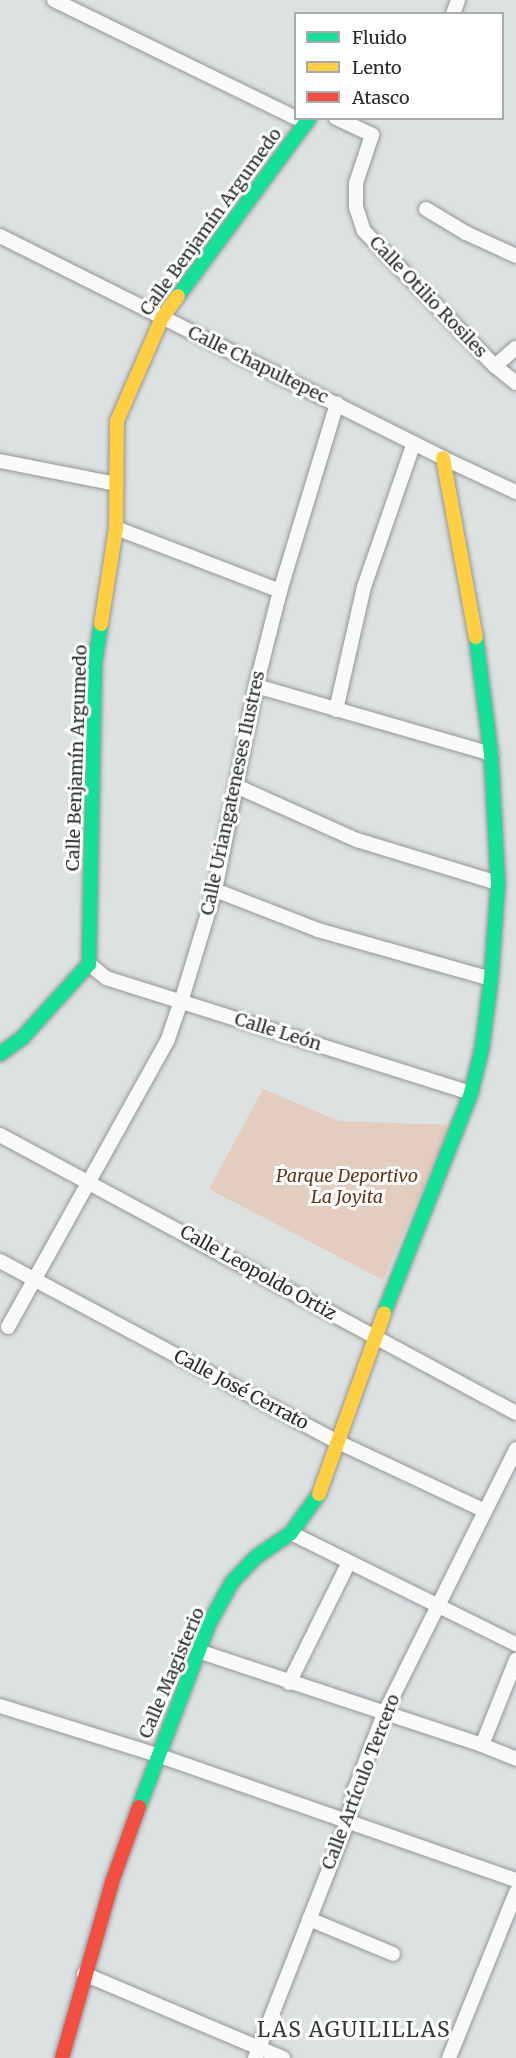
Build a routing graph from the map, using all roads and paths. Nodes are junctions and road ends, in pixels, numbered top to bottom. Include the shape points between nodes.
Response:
1 (54, 0) edge
2 (294, 116) edge
3 (300, 120) edge
4 (340, 120) edge
5 (426, 209) dead end
6 (0, 236) edge
7 (516, 256) edge
8 (162, 318) junction
9 (516, 348) edge
10 (495, 366) junction
11 (516, 383) edge
12 (337, 403) junction
13 (414, 443) junction
14 (443, 458) junction
15 (0, 461) edge
16 (116, 484) junction
17 (516, 492) edge
18 (116, 528) junction
19 (280, 591) junction
20 (256, 686) junction
21 (336, 710) junction
22 (491, 754) junction
23 (236, 786) junction
24 (498, 882) junction
25 (215, 890) junction
26 (89, 964) junction
27 (491, 979) junction
28 (181, 1002) junction
29 (0, 1054) edge
30 (471, 1092) junction
31 (0, 1136) edge
32 (88, 1180) junction
33 (0, 1261) edge
34 (34, 1279) junction
35 (8, 1327) dead end
36 (375, 1337) junction
37 (516, 1413) edge
38 (338, 1442) junction
39 (516, 1449) edge
40 (485, 1511) junction
41 (291, 1533) junction
42 (349, 1562) junction
43 (436, 1606) junction
44 (516, 1644) edge
45 (198, 1651) junction
46 (516, 1660) edge
47 (289, 1683) junction
48 (0, 1706) edge
49 (384, 1714) junction
50 (482, 1745) junction
51 (157, 1755) junction
52 (516, 1759) edge
53 (348, 1821) junction
54 (516, 1880) edge
55 (516, 1893) edge
56 (309, 1919) junction
57 (393, 1954) dead end
58 (84, 1974) junction
59 (257, 2053) edge
60 (62, 2058) edge
61 (283, 2058) edge
62 (449, 2058) edge

1 - 2 street
3 - 8 street, Calle Benjamín Argumedo
4 - 10 street, Calle Otilio Rosiles via 372,135 356,183 356,207 363,231
5 - 7 street
6 - 8 street, Calle Chapultepec
8 - 12 street, Calle Chapultepec
8 - 16 street, Calle Benjamín Argumedo via 117,421
9 - 10 street
10 - 11 street, Calle Otilio Rosiles
12 - 13 street, Calle Chapultepec
12 - 19 street, Calle Uriangateneses Ilustres
13 - 14 street, Calle Chapultepec
13 - 21 street via 364,586
14 - 17 street, Calle Chapultepec
14 - 22 street, Calle Magisterio via 472,604
15 - 16 street
16 - 18 street, Calle Benjamín Argumedo
18 - 19 street
18 - 26 street, Calle Benjamín Argumedo via 95,662
19 - 20 street, Calle Uriangateneses Ilustres
20 - 21 street
20 - 23 street, Calle Uriangateneses Ilustres
21 - 22 street
22 - 24 street, Calle Magisterio
23 - 24 street via 357,840
23 - 25 street, Calle Uriangateneses Ilustres
24 - 27 street, Calle Magisterio
25 - 27 street via 318,930
25 - 28 street, Calle Uriangateneses Ilustres
26 - 28 street, Calle León via 106,978
26 - 29 street via 22,1038
27 - 30 street, Calle Magisterio via 482,1048
28 - 30 street, Calle León
28 - 32 street, Calle Uriangateneses Ilustres via 168,1039
30 - 36 street, Calle Magisterio
31 - 32 street, Calle Leopoldo Ortiz
32 - 34 street, Calle Uriangateneses Ilustres
32 - 36 street, Calle Leopoldo Ortiz
33 - 34 street, Calle José Cerrato
34 - 35 street, Calle Uriangateneses Ilustres
34 - 38 street, Calle José Cerrato
36 - 37 street, Calle Leopoldo Ortiz
36 - 38 street, Calle Magisterio
38 - 40 street, Calle José Cerrato
38 - 41 street, Calle Magisterio via 318,1497
39 - 40 street, Calle Artículo Tercero
40 - 43 street, Calle Artículo Tercero
41 - 42 street
41 - 45 street, Calle Magisterio via 256,1557 232,1582
42 - 43 street
42 - 47 street
43 - 44 street
43 - 49 street, Calle Artículo Tercero
45 - 47 street
45 - 51 street, Calle Magisterio
46 - 50 street
47 - 49 street
48 - 51 street
49 - 50 street
49 - 53 street, Calle Artículo Tercero via 355,1789
50 - 52 street
51 - 53 street
51 - 58 street, Calle Magisterio
53 - 54 street
53 - 56 street, Calle Artículo Tercero
55 - 62 street
56 - 57 street
56 - 59 street, Calle Artículo Tercero
58 - 59 street
58 - 60 street, Calle Magisterio
59 - 61 street

